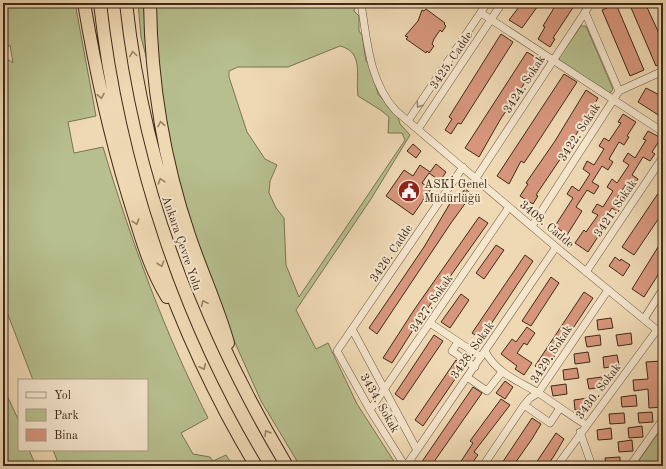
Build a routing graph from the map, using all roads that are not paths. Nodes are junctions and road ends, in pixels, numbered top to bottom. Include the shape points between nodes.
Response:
1 (84, 3) edge
2 (100, 3) edge
3 (126, 3) edge
4 (150, 3) edge
5 (361, 3) edge
6 (487, 3) edge
7 (502, 3) edge
8 (591, 3) edge
9 (585, 12) junction
10 (481, 13) junction
11 (492, 20) junction
12 (553, 59) junction
13 (663, 71) edge
14 (619, 91) junction
15 (614, 99) junction
16 (408, 121) junction
17 (418, 129) junction
18 (663, 132) edge
19 (663, 157) edge
20 (462, 167) junction
21 (476, 178) junction
22 (509, 207) junction
23 (532, 226) junction
24 (556, 247) junction
25 (586, 272) junction
26 (663, 289) edge
27 (608, 290) junction
28 (644, 319) junction
29 (430, 323) junction
30 (352, 329) junction
31 (657, 330) junction
32 (187, 331) junction
33 (663, 335) edge
34 (458, 342) junction
35 (337, 351) joint
36 (483, 354) junction
37 (475, 366) junction
38 (502, 372) junction
39 (236, 375) junction
40 (467, 377) junction
41 (384, 392) junction
42 (538, 393) junction
43 (524, 405) junction
44 (560, 408) junction
45 (370, 410) junction
46 (663, 419) edge
47 (586, 426) junction
48 (580, 432) junction
49 (417, 450) junction
50 (256, 466) edge
51 (287, 466) edge
52 (405, 466) edge
53 (483, 466) edge
54 (557, 466) edge
55 (592, 466) edge
56 (630, 466) edge

1 -> 32 highway via 103,106 140,236 155,278
2 -> 32 highway via 109,68 129,159 152,240
39 -> 3 highway, Ankara Çevre Yolu via 200,295 168,204 144,112 134,64
39 -> 4 highway via 223,328 188,234 167,153 158,110
5 - 16 street, 3408. Cadde via 376,82 386,100
6 - 10 street, 3425. Cadde
7 - 11 street, 3425. Cadde
8 - 9 street, 3424. Sokak
9 - 12 street, 3424. Sokak
9 - 14 street
10 - 11 street
10 -> 16 street, 3425. Cadde
11 - 12 street
11 - 17 street, 3425. Cadde
12 - 15 street
12 - 21 street, 3424. Sokak
13 - 14 street
14 - 15 street, 3422. Sokak
15 - 18 street
15 - 23 street, 3422. Sokak
16 - 17 street, 3408. Cadde
17 - 20 street, 3408. Cadde
19 - 25 street, 3421. Sokak
20 - 21 street, 3408. Cadde
20 - 30 street, 3426. Cadde
21 - 22 street, 3408. Cadde
22 - 23 street, 3408. Cadde
22 - 29 street, 3427. Sokak
23 - 24 street, 3408. Cadde
24 - 25 street, 3408. Cadde
24 - 36 street, 3428. Sokak
25 - 27 street, 3408. Cadde
26 - 28 street
27 - 28 street, 3408. Cadde
27 - 42 street, 3429. Sokak
28 - 31 street, 3408. Cadde
29 - 34 street
29 - 41 street, 3427. Sokak
30 - 35 street, 3426. Cadde
30 - 41 street
31 - 33 street, 3408. Cadde
31 - 47 street, 3430. Sokak
32 -> 50 highway via 217,396
34 - 36 street
34 - 37 street via 452,351
35 - 45 street, 3434. Sokak
36 - 37 street, 3428. Sokak
36 - 38 street
37 - 40 street, 3428. Sokak
38 - 40 street via 487,390
38 - 42 street
51 -> 39 highway, Ankara Çevre Yolu
40 - 49 street, 3428. Sokak
41 - 45 street, 3427. Sokak
41 - 49 street
42 - 43 street, 3429. Sokak
42 - 44 street
43 - 44 street via 550,423
43 - 53 street, 3429. Sokak
44 - 47 street
45 - 52 street, 3434. Sokak
46 - 56 street
47 - 48 street, 3430. Sokak
48 - 54 street, 3430. Sokak
48 - 55 street
49 - 52 street, 3428. Sokak

